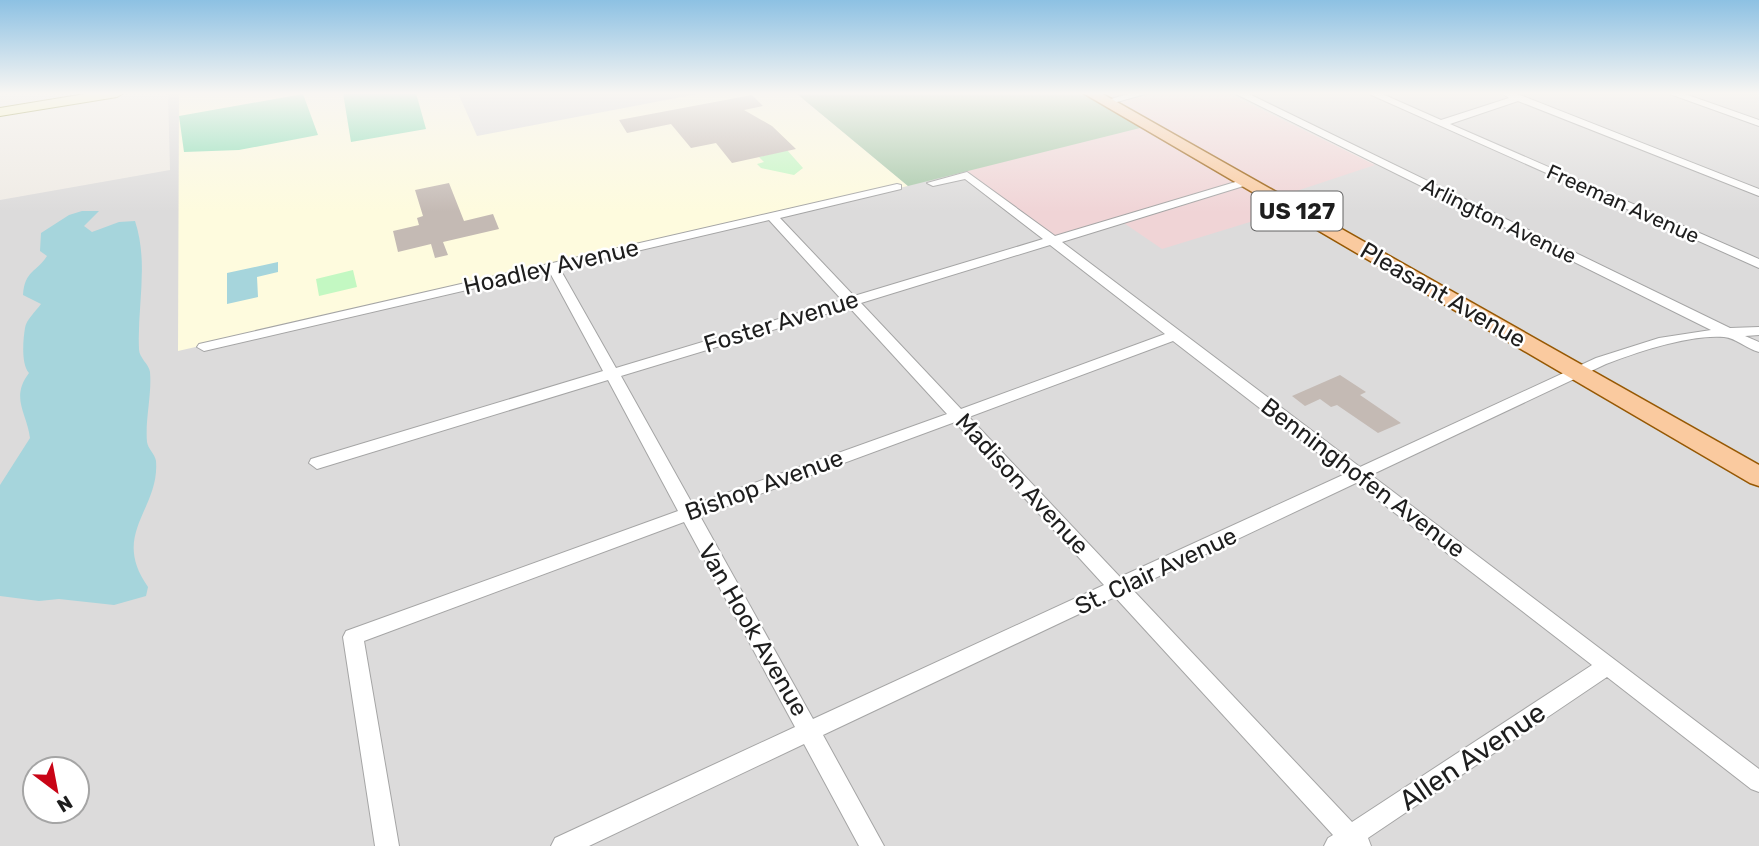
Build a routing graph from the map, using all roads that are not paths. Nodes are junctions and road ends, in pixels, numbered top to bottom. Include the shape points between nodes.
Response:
1 (1159, 132) edge
2 (1319, 132) edge
3 (1462, 132) edge
4 (1605, 132) edge
5 (1246, 182) junction
6 (933, 183) dead end
7 (897, 187) dead end
8 (1759, 193) edge
9 (771, 215) junction
10 (1054, 240) junction
11 (1759, 264) edge
12 (553, 267) junction
13 (853, 300) junction
14 (1759, 331) edge
15 (1726, 332) junction
16 (1176, 335) junction
17 (204, 347) dead end
18 (1759, 348) edge
19 (1578, 373) junction
20 (613, 375) junction
21 (958, 416) junction
22 (317, 463) dead end
23 (1360, 476) junction
24 (1759, 477) edge
25 (686, 512) junction
26 (1118, 589) junction
27 (1608, 666) junction
28 (810, 731) junction
29 (1759, 782) edge
30 (1348, 843) edge
31 (387, 846) edge
32 (564, 846) edge
33 (872, 846) edge

1 - 5 main road, Pleasant Avenue / US 127
2 - 15 street, Arlington Avenue
3 - 11 street, Freeman Avenue
4 - 8 street
5 - 10 street, Foster Avenue
5 - 19 main road, Pleasant Avenue / US 127
6 - 10 street, Benninghofen Avenue via 967,175
7 - 9 street, Hoadley Avenue
9 - 12 street, Hoadley Avenue
9 - 13 street, Madison Avenue
10 - 13 street, Foster Avenue
10 - 16 street, Benninghofen Avenue
12 - 17 street, Hoadley Avenue
12 - 20 street, Van Hook Avenue
13 - 20 street, Foster Avenue
13 - 21 street, Madison Avenue
14 - 15 street, St. Clair Avenue
15 - 18 street, Arlington Avenue
15 - 19 street, St. Clair Avenue via 1651,343
16 - 21 street, Bishop Avenue
16 - 23 street, Benninghofen Avenue
19 - 23 street, St. Clair Avenue
19 - 24 main road, Pleasant Avenue / US 127
20 - 22 street, Foster Avenue
20 - 25 street, Van Hook Avenue
21 - 25 street, Bishop Avenue
21 - 26 street, Madison Avenue
23 - 26 street, St. Clair Avenue
23 - 27 street, Benninghofen Avenue
25 - 28 street, Van Hook Avenue
25 - 31 street, Bishop Avenue via 353,637
26 - 28 street, St. Clair Avenue
26 - 30 street, Madison Avenue
27 - 29 street, Benninghofen Avenue
27 - 30 street, Allen Avenue
28 - 32 street, St. Clair Avenue
28 - 33 street, Van Hook Avenue

